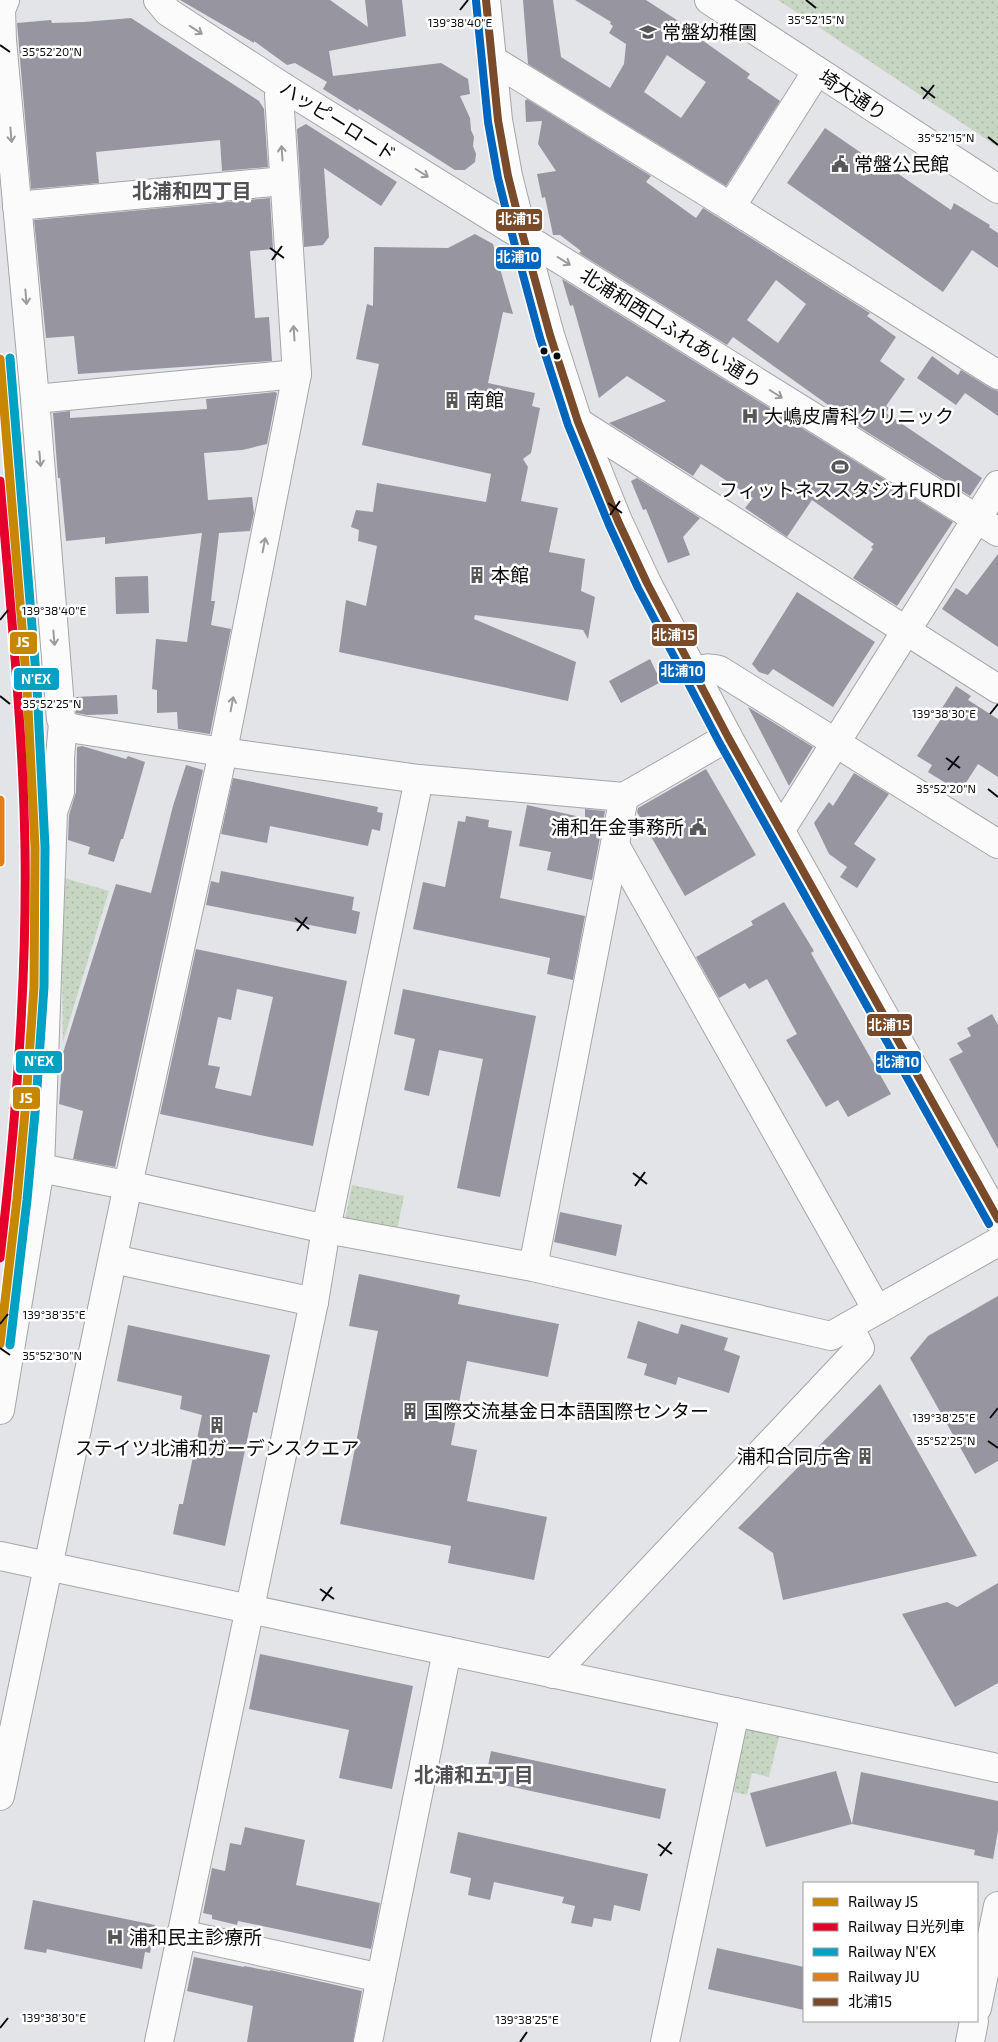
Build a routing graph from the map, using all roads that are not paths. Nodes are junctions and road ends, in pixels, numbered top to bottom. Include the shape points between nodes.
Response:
1 (5, 0) edge
2 (158, 0) edge
3 (486, 0) edge
4 (709, 0) edge
5 (491, 59) junction
6 (817, 71) junction
7 (283, 87) junction
8 (284, 180) junction
9 (998, 188) edge
10 (17, 206) junction
11 (731, 207) junction
12 (523, 236) junction
13 (297, 374) junction
14 (998, 375) edge
15 (35, 399) junction
16 (578, 422) junction
17 (998, 485) edge
18 (987, 525) edge
19 (906, 630) junction
20 (695, 672) junction
21 (998, 688) edge
22 (63, 723) junction
23 (728, 737) junction
24 (835, 742) junction
25 (223, 752) junction
26 (419, 779) junction
27 (624, 797) junction
28 (780, 831) junction
29 (998, 844) edge
30 (615, 845) junction
31 (40, 1168) junction
32 (128, 1185) junction
33 (998, 1219) edge
34 (326, 1229) junction
35 (998, 1242) edge
36 (113, 1259) junction
37 (533, 1267) junction
38 (314, 1302) junction
39 (877, 1310) junction
40 (849, 1326) junction
41 (0, 1410) edge
42 (0, 1556) edge
43 (48, 1566) junction
44 (249, 1609) junction
45 (447, 1651) junction
46 (553, 1674) junction
47 (735, 1712) junction
48 (998, 1768) edge
49 (0, 1796) edge
50 (998, 1906) edge
51 (180, 1934) junction
52 (380, 1978) junction
53 (978, 2003) edge
54 (974, 2022) edge
55 (158, 2042) edge
56 (368, 2042) edge
57 (665, 2042) edge
58 (970, 2042) edge

1 -> 10 main road via 1,23
2 -> 7 main road, ハッピーロード via 168,12
3 - 5 main road
4 - 6 main road, 埼大通り
5 - 11 main road
5 - 12 main road via 508,176
6 - 9 main road, 埼大通り
6 - 11 main road
8 -> 7 main road via 279,95
7 -> 12 main road, ハッピーロード
8 - 10 main road
13 -> 8 main road
10 -> 15 main road
11 - 14 main road
12 - 16 main road
12 -> 18 main road, 北浦和西口ふれあい通り
13 - 15 main road
25 -> 13 main road
15 -> 22 main road
16 - 19 main road
16 - 20 main road via 618,521
17 - 18 main road
18 - 19 main road
19 - 21 main road
19 - 24 main road
20 - 23 main road
20 - 24 main road via 701,668 719,670
22 - 25 main road via 82,730
22 - 31 main road via 60,792 53,812
23 - 27 main road
23 - 28 main road
24 - 28 main road
24 - 29 main road
25 - 26 main road
25 - 32 main road
26 - 27 main road
26 - 34 main road
27 - 30 main road
28 - 33 main road
30 - 37 main road
30 - 39 main road
31 - 32 main road
31 - 41 main road
32 - 34 main road
32 - 36 main road
34 - 37 main road
34 - 38 main road
35 - 39 main road
36 - 38 main road
36 - 43 main road
37 - 40 main road via 831,1336
38 - 44 main road
39 - 40 main road
40 - 46 main road via 860,1348
42 - 43 main road
43 - 44 main road
43 - 49 main road
44 - 45 main road
44 - 51 main road
45 - 46 main road
45 - 52 main road
46 - 47 main road
47 - 48 main road
47 - 57 main road
50 - 53 main road
51 - 52 main road
51 - 55 main road
52 - 56 main road
54 - 58 main road

